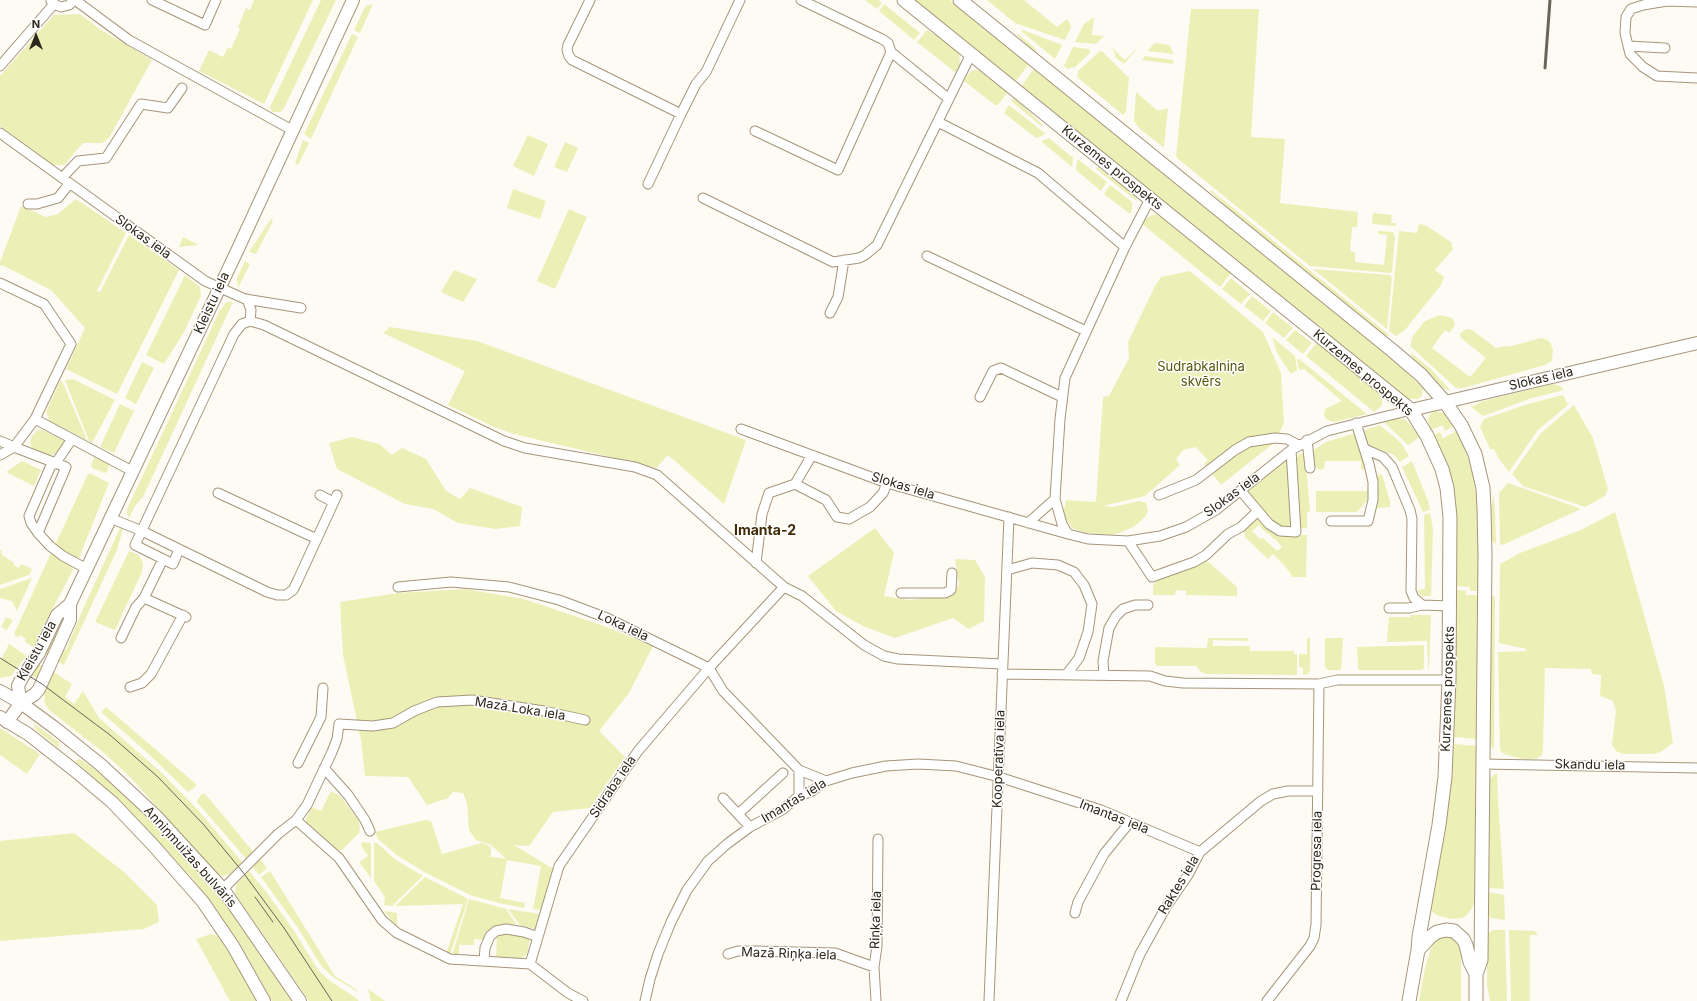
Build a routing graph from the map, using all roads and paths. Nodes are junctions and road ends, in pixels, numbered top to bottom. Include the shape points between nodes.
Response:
1 (74, 0) edge
2 (152, 0) edge
3 (216, 0) edge
4 (353, 0) edge
5 (590, 0) edge
6 (740, 0) edge
7 (801, 0) edge
8 (904, 0) edge
9 (960, 0) edge
10 (52, 2) edge
11 (1697, 2) edge
12 (1628, 46) junction
13 (1665, 48) dead end
14 (891, 52) junction
15 (971, 54) junction
16 (0, 66) edge
17 (1697, 78) edge
18 (182, 88) dead end
19 (949, 99) junction
20 (681, 114) junction
21 (938, 122) junction
22 (292, 130) junction
23 (754, 131) dead end
24 (0, 134) edge
25 (62, 178) junction
26 (70, 184) junction
27 (648, 184) dead end
28 (704, 198) dead end
29 (1150, 199) junction
30 (28, 204) dead end
31 (1125, 247) junction
32 (927, 256) dead end
33 (844, 260) junction
34 (0, 283) edge
35 (219, 289) junction
36 (247, 300) junction
37 (301, 308) dead end
38 (830, 314) dead end
39 (250, 321) junction
40 (1086, 331) junction
41 (1697, 342) edge
42 (980, 397) dead end
43 (1062, 397) junction
44 (1445, 402) junction
45 (1410, 410) junction
46 (35, 418) junction
47 (1356, 423) junction
48 (741, 429) dead end
49 (72, 439) junction
50 (1307, 440) junction
51 (0, 441) edge
52 (14, 447) junction
53 (1295, 447) junction
54 (1365, 449) junction
55 (0, 455) edge
56 (812, 455) junction
57 (53, 463) junction
58 (1310, 468) dead end
59 (132, 471) junction
60 (887, 483) junction
61 (795, 484) junction
62 (1241, 491) junction
63 (218, 493) dead end
64 (320, 495) dead end
65 (1159, 495) dead end
66 (1054, 499) junction
67 (1258, 511) junction
68 (1009, 517) junction
69 (110, 518) junction
70 (1331, 521) dead end
71 (1028, 523) junction
72 (142, 531) junction
73 (38, 533) junction
74 (1068, 534) junction
75 (317, 539) junction
76 (1128, 541) junction
77 (179, 549) junction
78 (163, 559) junction
79 (756, 563) junction
80 (86, 569) junction
81 (1007, 570) junction
82 (952, 573) dead end
83 (784, 586) junction
84 (398, 587) dead end
85 (901, 593) dead end
86 (144, 598) junction
87 (70, 604) junction
88 (1148, 605) dead end
89 (1422, 605) junction
90 (1450, 606) junction
91 (1389, 608) dead end
92 (121, 638) dead end
93 (709, 668) junction
94 (1002, 669) junction
95 (1066, 675) junction
96 (1104, 675) junction
97 (1449, 680) junction
98 (1319, 684) junction
99 (130, 687) dead end
100 (323, 688) dead end
101 (0, 692) edge
102 (21, 703) junction
103 (4, 720) edge
104 (585, 720) dead end
105 (298, 763) dead end
106 (1483, 764) junction
107 (324, 768) junction
108 (1697, 768) edge
109 (799, 770) junction
110 (783, 773) dead end
111 (999, 777) junction
112 (826, 781) junction
113 (1318, 791) junction
114 (799, 796) junction
115 (724, 798) dead end
116 (738, 814) junction
117 (296, 820) junction
118 (1130, 822) junction
119 (750, 827) junction
120 (370, 831) dead end
121 (878, 839) dead end
122 (1200, 852) junction
123 (223, 889) junction
124 (1074, 913) dead end
125 (538, 936) junction
126 (1418, 950) junction
127 (728, 954) dead end
128 (484, 961) junction
129 (530, 964) junction
130 (874, 967) junction
131 (1476, 974) junction
132 (264, 1001) edge
133 (300, 1001) edge
134 (583, 1001) edge
135 (645, 1001) edge
136 (876, 1001) edge
137 (989, 1001) edge
138 (1121, 1001) edge
139 (1268, 1001) edge
140 (1409, 1001) edge
141 (1476, 1001) edge

1 - 10 street via 66,6
1 - 22 street via 129,40
2 - 3 street via 205,25
4 - 22 street, Kleistu iela
5 - 20 street via 568,44 567,50 572,60
6 - 20 street via 706,72 696,84
7 - 14 street via 882,39 888,43
8 - 15 main road, Kurzemes prospekts
9 - 44 main road via 1393,351 1421,375
10 - 16 street
11 - 12 street via 1667,1 1643,5 1632,10 1626,17 1625,34
12 - 13 street
12 - 17 street via 1630,54 1657,76
14 - 19 street
14 - 23 street via 838,170
15 - 19 street
15 - 29 main road, Kurzemes prospekts
18 - 25 street via 168,108 141,104 106,158 78,161
19 - 21 street
20 - 27 street
21 - 31 street via 1038,173
21 - 33 street via 877,245 859,258
22 - 35 street, Kleistu iela
24 - 25 street, Slokas iela
25 - 26 street, Slokas iela
26 - 30 street via 58,198
26 - 35 street, Slokas iela
28 - 33 street via 833,262
29 - 31 street
29 - 45 main road, Kurzemes prospekts
31 - 40 street
32 - 40 street
33 - 38 street via 838,297
34 - 46 street via 44,304 71,344
35 - 36 street, Slokas iela
35 - 59 street, Kleistu iela
36 - 37 street, Slokas iela
36 - 39 street via 251,310
39 - 72 street via 242,324 234,334
39 - 79 street via 264,325 504,441 525,448 635,467 657,475
40 - 43 street via 1065,378
41 - 44 street, Slokas iela
42 - 43 street via 993,370 1001,368
43 - 66 street
44 - 45 street, Slokas iela
44 - 106 main road via 1461,425 1475,454 1483,488
45 - 47 street, Slokas iela
45 - 90 main road, Kurzemes prospekts via 1436,453 1447,488 1450,518
46 - 49 street
46 - 52 street
47 - 50 street, Slokas iela
47 - 54 street
48 - 56 street, Slokas iela
49 - 57 street
49 - 59 street
50 - 53 street, Slokas iela
50 - 58 street
51 - 52 street
52 - 55 street
52 - 57 street
53 - 62 street, Slokas iela
53 - 65 street via 1287,439 1249,442 1196,480
53 - 67 street via 1296,532 1280,531 1269,524
54 - 70 street via 1373,482 1373,500 1368,521
54 - 89 street via 1383,457 1392,467 1410,510 1411,591
56 - 60 street, Slokas iela
56 - 61 street
57 - 73 street via 29,516
57 - 73 street via 66,467
59 - 69 street, Kleistu iela
60 - 61 street via 870,507 849,519 837,517 826,500
60 - 68 street, Slokas iela
61 - 79 street via 769,493 762,514
62 - 67 street
62 - 76 street, Slokas iela via 1216,510 1186,526 1160,536
63 - 75 street
64 - 75 street via 335,498
66 - 71 street
66 - 74 street
67 - 76 street via 1241,527 1228,534 1206,556 1152,577
68 - 71 street, Slokas iela
68 - 81 street, Kooperatīva iela
69 - 72 street
69 - 80 street, Kleistu iela
71 - 74 street, Slokas iela
72 - 77 street
72 - 78 street via 135,545
73 - 80 street via 63,556
74 - 76 street, Slokas iela via 1088,539
75 - 77 street via 297,582 286,595 267,592
77 - 78 street via 173,564
78 - 86 street
79 - 83 street
80 - 87 street, Kleistu iela
81 - 94 street, Kooperatīva iela
81 - 95 street via 1032,563 1058,564 1074,572 1084,585 1092,604 1088,632 1079,658
82 - 85 street via 951,590 945,593
83 - 93 street, Sidraba iela
83 - 94 street via 802,596 864,645 884,656
84 - 93 street, Loka iela via 451,582 480,583 509,587 559,600 607,618
86 - 92 street via 136,607
86 - 99 street via 184,616 151,674 142,683
87 - 102 street, Kleistu iela via 70,620 39,689
87 - 102 street, Kleistu iela via 57,615 39,653 18,686
88 - 96 street via 1135,605 1123,609 1116,616 1109,628 1103,661
89 - 90 street
89 - 91 street
90 - 97 main road, Kurzemes prospekts
93 - 109 street via 723,691
93 - 125 street, Sidraba iela via 638,751 560,866
94 - 95 street
94 - 111 street, Kooperatīva iela
95 - 96 street
96 - 98 street via 1150,676 1183,683
97 - 98 street via 1337,680
97 - 126 main road, Kurzemes prospekts via 1445,777
98 - 113 street, Progresa iela
100 - 105 street via 321,717
101 - 102 street, Anniņmuižas bulvāris
102 - 103 street, Kleistu iela
102 - 123 street, Anniņmuižas bulvāris via 101,765 157,816
103 - 132 street, Anniņmuižas bulvāris via 28,734 94,787 154,845 203,902 233,946
104 - 107 street, Mazā Loka iela via 472,700 438,702 393,723 373,726 339,724 337,739
106 - 108 street, Skandu iela
106 - 131 main road via 1481,960
107 - 117 street via 307,805
107 - 120 street via 348,795
109 - 112 street
109 - 114 street
110 - 116 street
111 - 112 street, Imantas iela via 956,766 918,764 886,766
111 - 118 street, Imantas iela
111 - 137 street, Kooperatīva iela
112 - 114 street, Imantas iela
113 - 122 street, Raktes iela via 1273,794
113 - 139 street, Progresa iela via 1314,938
114 - 119 street, Imantas iela via 782,810
115 - 116 street
116 - 119 street
117 - 123 street via 278,834
117 - 128 street via 339,858 389,927 450,959
118 - 122 street, Imantas iela
118 - 124 street via 1104,854
119 - 135 street, Imantas iela via 708,861 687,890 670,922
121 - 130 street, Riņķa iela via 877,946
122 - 138 street, Raktes iela via 1140,954
123 - 133 street, Anniņmuižas bulvāris
125 - 128 street via 506,929 496,931 490,936 485,948
125 - 129 street, Sidraba iela
126 - 131 main road via 1437,932 1454,931 1463,938
126 - 140 main road, Kurzemes prospekts
127 - 130 street, Mazā Riņķa iela via 756,950 835,953
128 - 129 street
129 - 134 street via 568,993
130 - 136 street, Riņķa iela
131 - 141 main road

